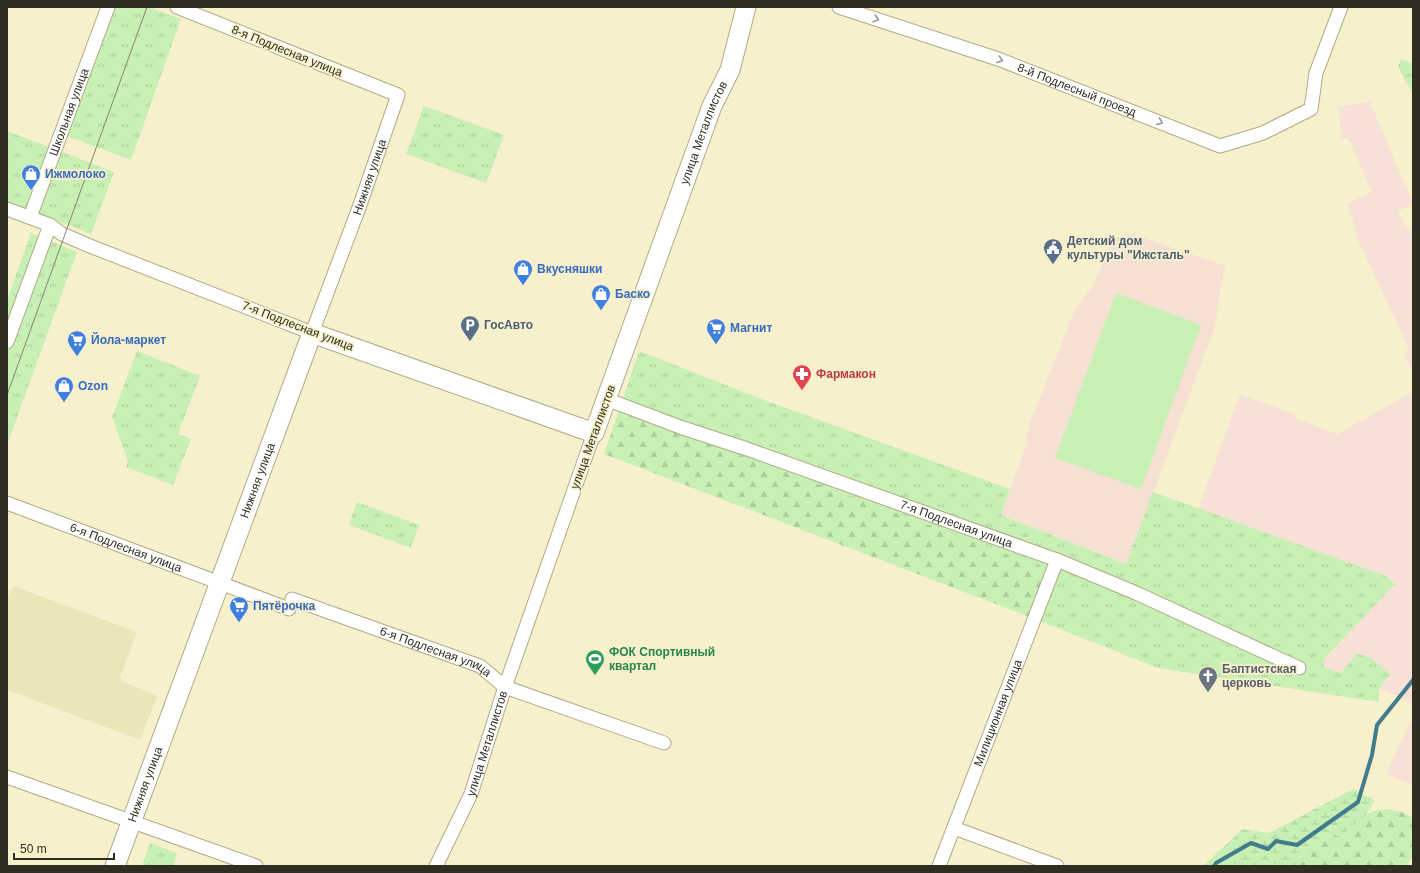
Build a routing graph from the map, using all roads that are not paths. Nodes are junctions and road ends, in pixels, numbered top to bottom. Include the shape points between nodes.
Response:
1 (108, 7) edge
2 (177, 7) edge
3 (746, 7) edge
4 (839, 7) edge
5 (1341, 7) edge
6 (398, 95) joint
7 (7, 209) edge
8 (30, 217) junction
9 (50, 225) junction
10 (312, 333) junction
11 (7, 342) edge
12 (606, 399) junction
13 (594, 433) junction
14 (7, 503) edge
15 (1057, 560) junction
16 (219, 582) junction
17 (1298, 668) dead end
18 (505, 687) junction
19 (664, 743) dead end
20 (7, 777) edge
21 (131, 822) junction
22 (954, 828) junction
23 (115, 866) edge
24 (256, 866) edge
25 (436, 866) edge
26 (939, 866) edge
27 (1057, 866) edge

1 - 8 street, Школьная улица
2 - 6 street, 8-я Подлесная улица
3 - 12 street, улица Металлистов via 730,70 712,106
4 -> 5 street, 8-й Подлесный проезд via 998,59 1220,146 1263,133 1311,109 1316,73
6 - 10 street, Нижняя улица
7 - 8 street, 7-я Подлесная улица
8 - 9 street, 7-я Подлесная улица
9 - 10 street, 7-я Подлесная улица via 62,234 90,246
9 - 11 street
10 - 13 street, 7-я Подлесная улица
10 - 16 street, Нижняя улица
12 - 13 street, улица Металлистов
12 - 15 street, 7-я Подлесная улица
13 - 18 street, улица Металлистов
14 - 16 street, 6-я Подлесная улица
15 - 17 street, 7-я Подлесная улица via 1136,593
15 - 22 street, Милиционная улица
16 - 18 street, 6-я Подлесная улица via 480,666
16 - 21 street, Нижняя улица
18 - 19 street, 6-я Подлесная улица
18 - 25 street, улица Металлистов via 471,794
20 - 21 street
21 - 23 street, Нижняя улица
21 - 24 street
22 - 26 street, Милиционная улица
22 - 27 street

